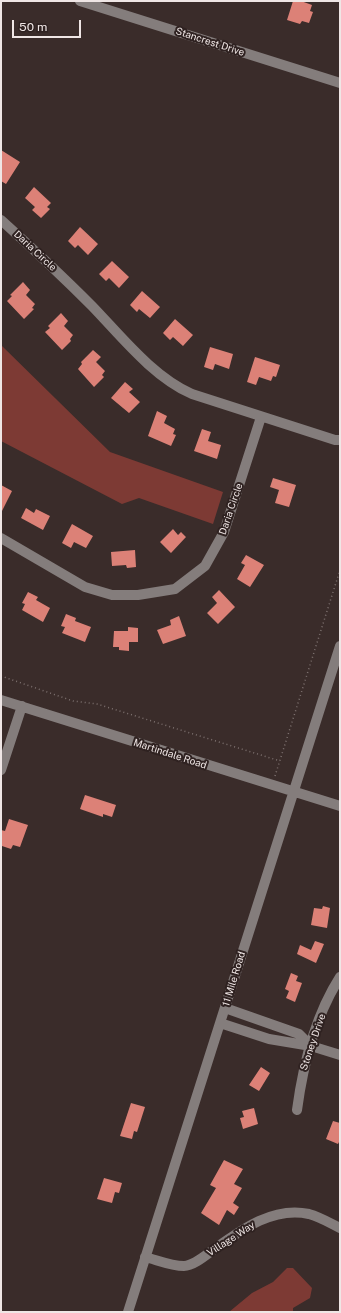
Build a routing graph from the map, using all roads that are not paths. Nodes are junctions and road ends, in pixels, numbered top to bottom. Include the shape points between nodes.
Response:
1 (80, 1) edge
2 (340, 83) edge
3 (1, 220) edge
4 (261, 417) junction
5 (338, 441) edge
6 (1, 538) edge
7 (340, 646) edge
8 (1, 700) edge
9 (22, 706) junction
10 (1, 770) edge
11 (293, 790) junction
12 (340, 806) edge
13 (340, 977) edge
14 (225, 1008) junction
15 (220, 1023) junction
16 (311, 1046) junction
17 (340, 1055) edge
18 (297, 1110) dead end
19 (340, 1228) edge
20 (145, 1257) junction
21 (128, 1312) edge

1 - 2 street, Stancrest Drive
3 - 4 street, Daria Circle via 56,269 174,386
4 - 5 street, Daria Circle
4 - 6 street, Daria Circle via 224,532 205,566 175,589 138,595 112,595 85,587
7 - 11 street, 11 Mile Road
8 - 9 street, Martindale Road
9 - 10 street
9 - 11 street, Martindale Road
11 - 12 street, Martindale Road
11 - 14 street, 11 Mile Road
13 - 16 street, Stoney Drive
14 - 15 street, 11 Mile Road
14 - 16 street via 299,1034
15 - 16 street via 269,1039
15 - 20 street, 11 Mile Road
16 - 17 street
16 - 18 street, Stoney Drive via 302,1076
19 - 20 street, Village Way via 310,1214 292,1212 254,1223 185,1266
20 - 21 street, 11 Mile Road

